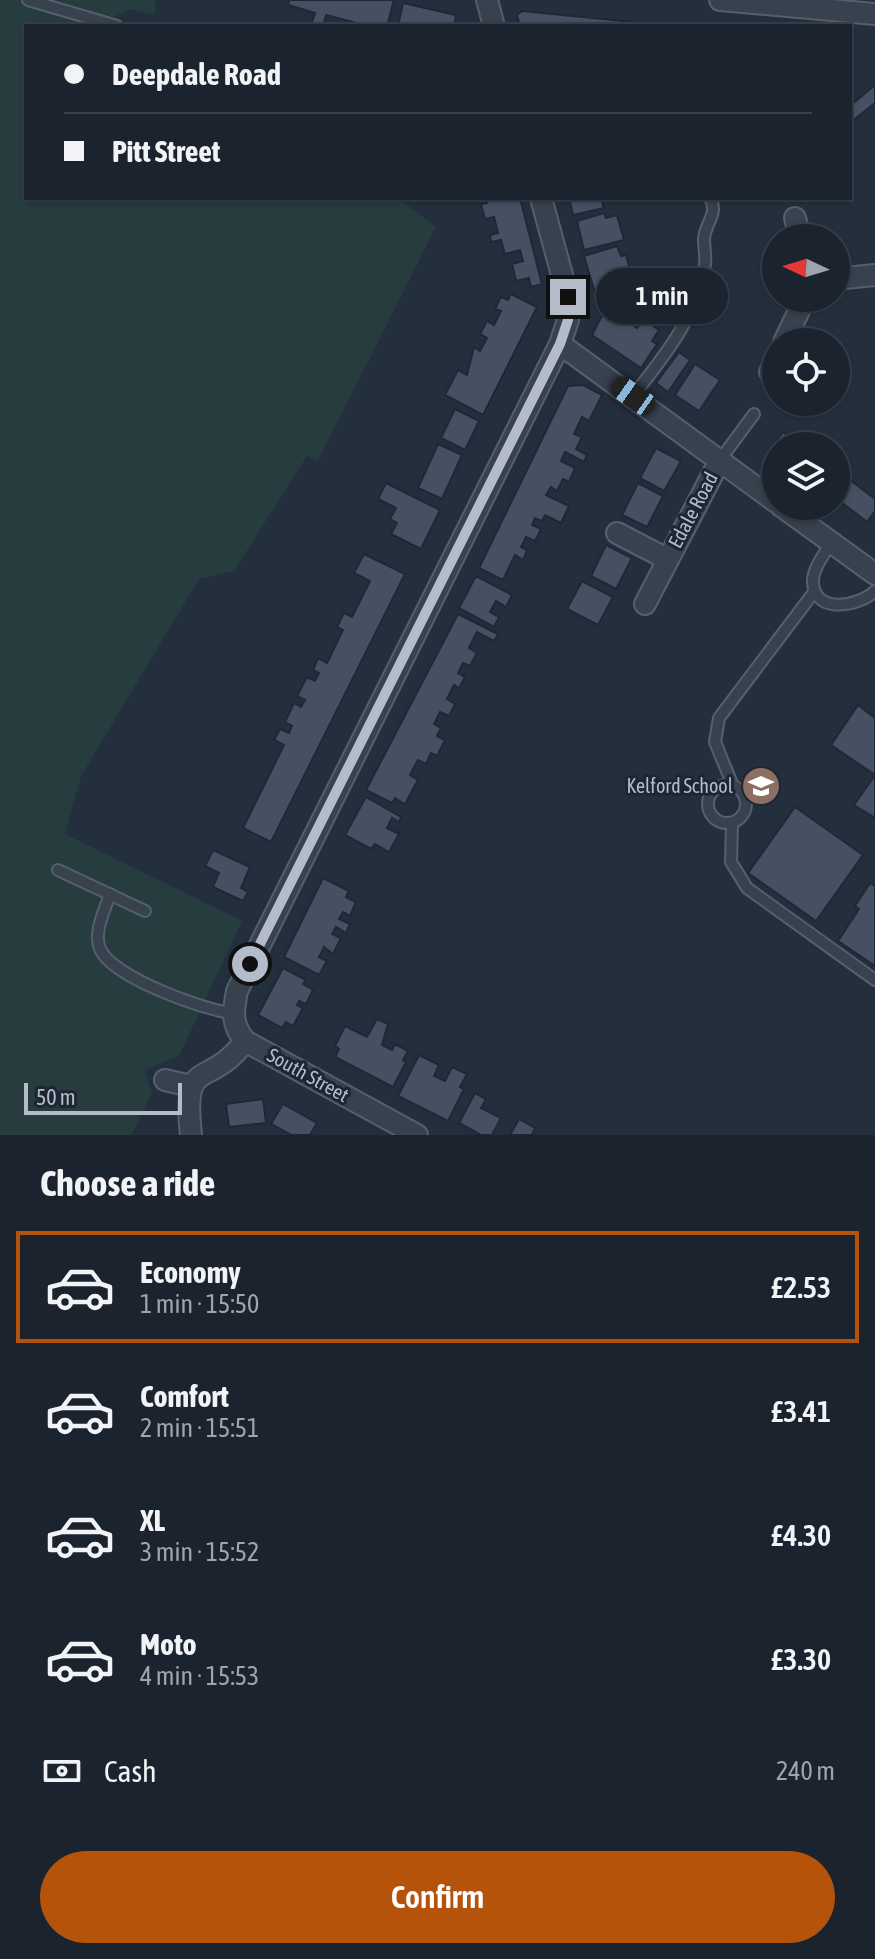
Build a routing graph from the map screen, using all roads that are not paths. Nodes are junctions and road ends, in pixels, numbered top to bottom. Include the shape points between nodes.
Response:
1 (28, 0) edge
2 (487, 0) edge
3 (720, 0) edge
4 (875, 14) edge
5 (841, 18) edge
6 (110, 24) edge
7 (493, 24) edge
8 (542, 200) edge
9 (710, 200) edge
10 (795, 218) dead end
11 (796, 224) edge
12 (875, 275) edge
13 (850, 278) edge
14 (560, 344) junction
15 (633, 396) junction
16 (754, 414) dead end
17 (720, 460) junction
18 (762, 492) edge
19 (800, 520) edge
20 (617, 533) dead end
21 (831, 543) junction
22 (667, 559) junction
23 (873, 567) edge
24 (875, 591) edge
25 (814, 592) junction
26 (645, 604) dead end
27 (733, 786) junction
28 (732, 823) junction
29 (58, 870) dead end
30 (110, 894) junction
31 (145, 911) dead end
32 (875, 980) edge
33 (232, 1013) junction
34 (245, 1041) junction
35 (165, 1080) dead end
36 (191, 1086) junction
37 (191, 1135) edge
38 (417, 1135) edge

1 - 6 lane
2 - 7 street
3 - 5 street
4 - 5 street
8 - 14 street via 568,297
9 - 15 lane via 713,216 704,237 697,299 678,336
10 - 11 street
12 - 13 street
14 - 15 street
14 - 33 street via 237,991
15 - 17 street
16 - 17 lane
17 - 18 street
17 - 22 street, Edale Road
19 - 21 street
20 - 22 street, Edale Road
21 - 23 street
21 - 25 lane via 816,568
22 - 26 street, Edale Road
24 - 25 lane via 858,603 841,605 825,602
25 - 27 lane via 719,718 715,742
27 - 28 lane via 747,805
27 - 28 lane via 714,790 708,807 714,819
28 - 32 lane via 731,862 747,888
29 - 30 lane
30 - 31 lane
30 - 33 lane via 98,939 110,961 197,1006
33 - 34 street
34 - 36 street, South Street via 232,1058
34 - 38 street, South Street
35 - 36 street
36 - 37 street

